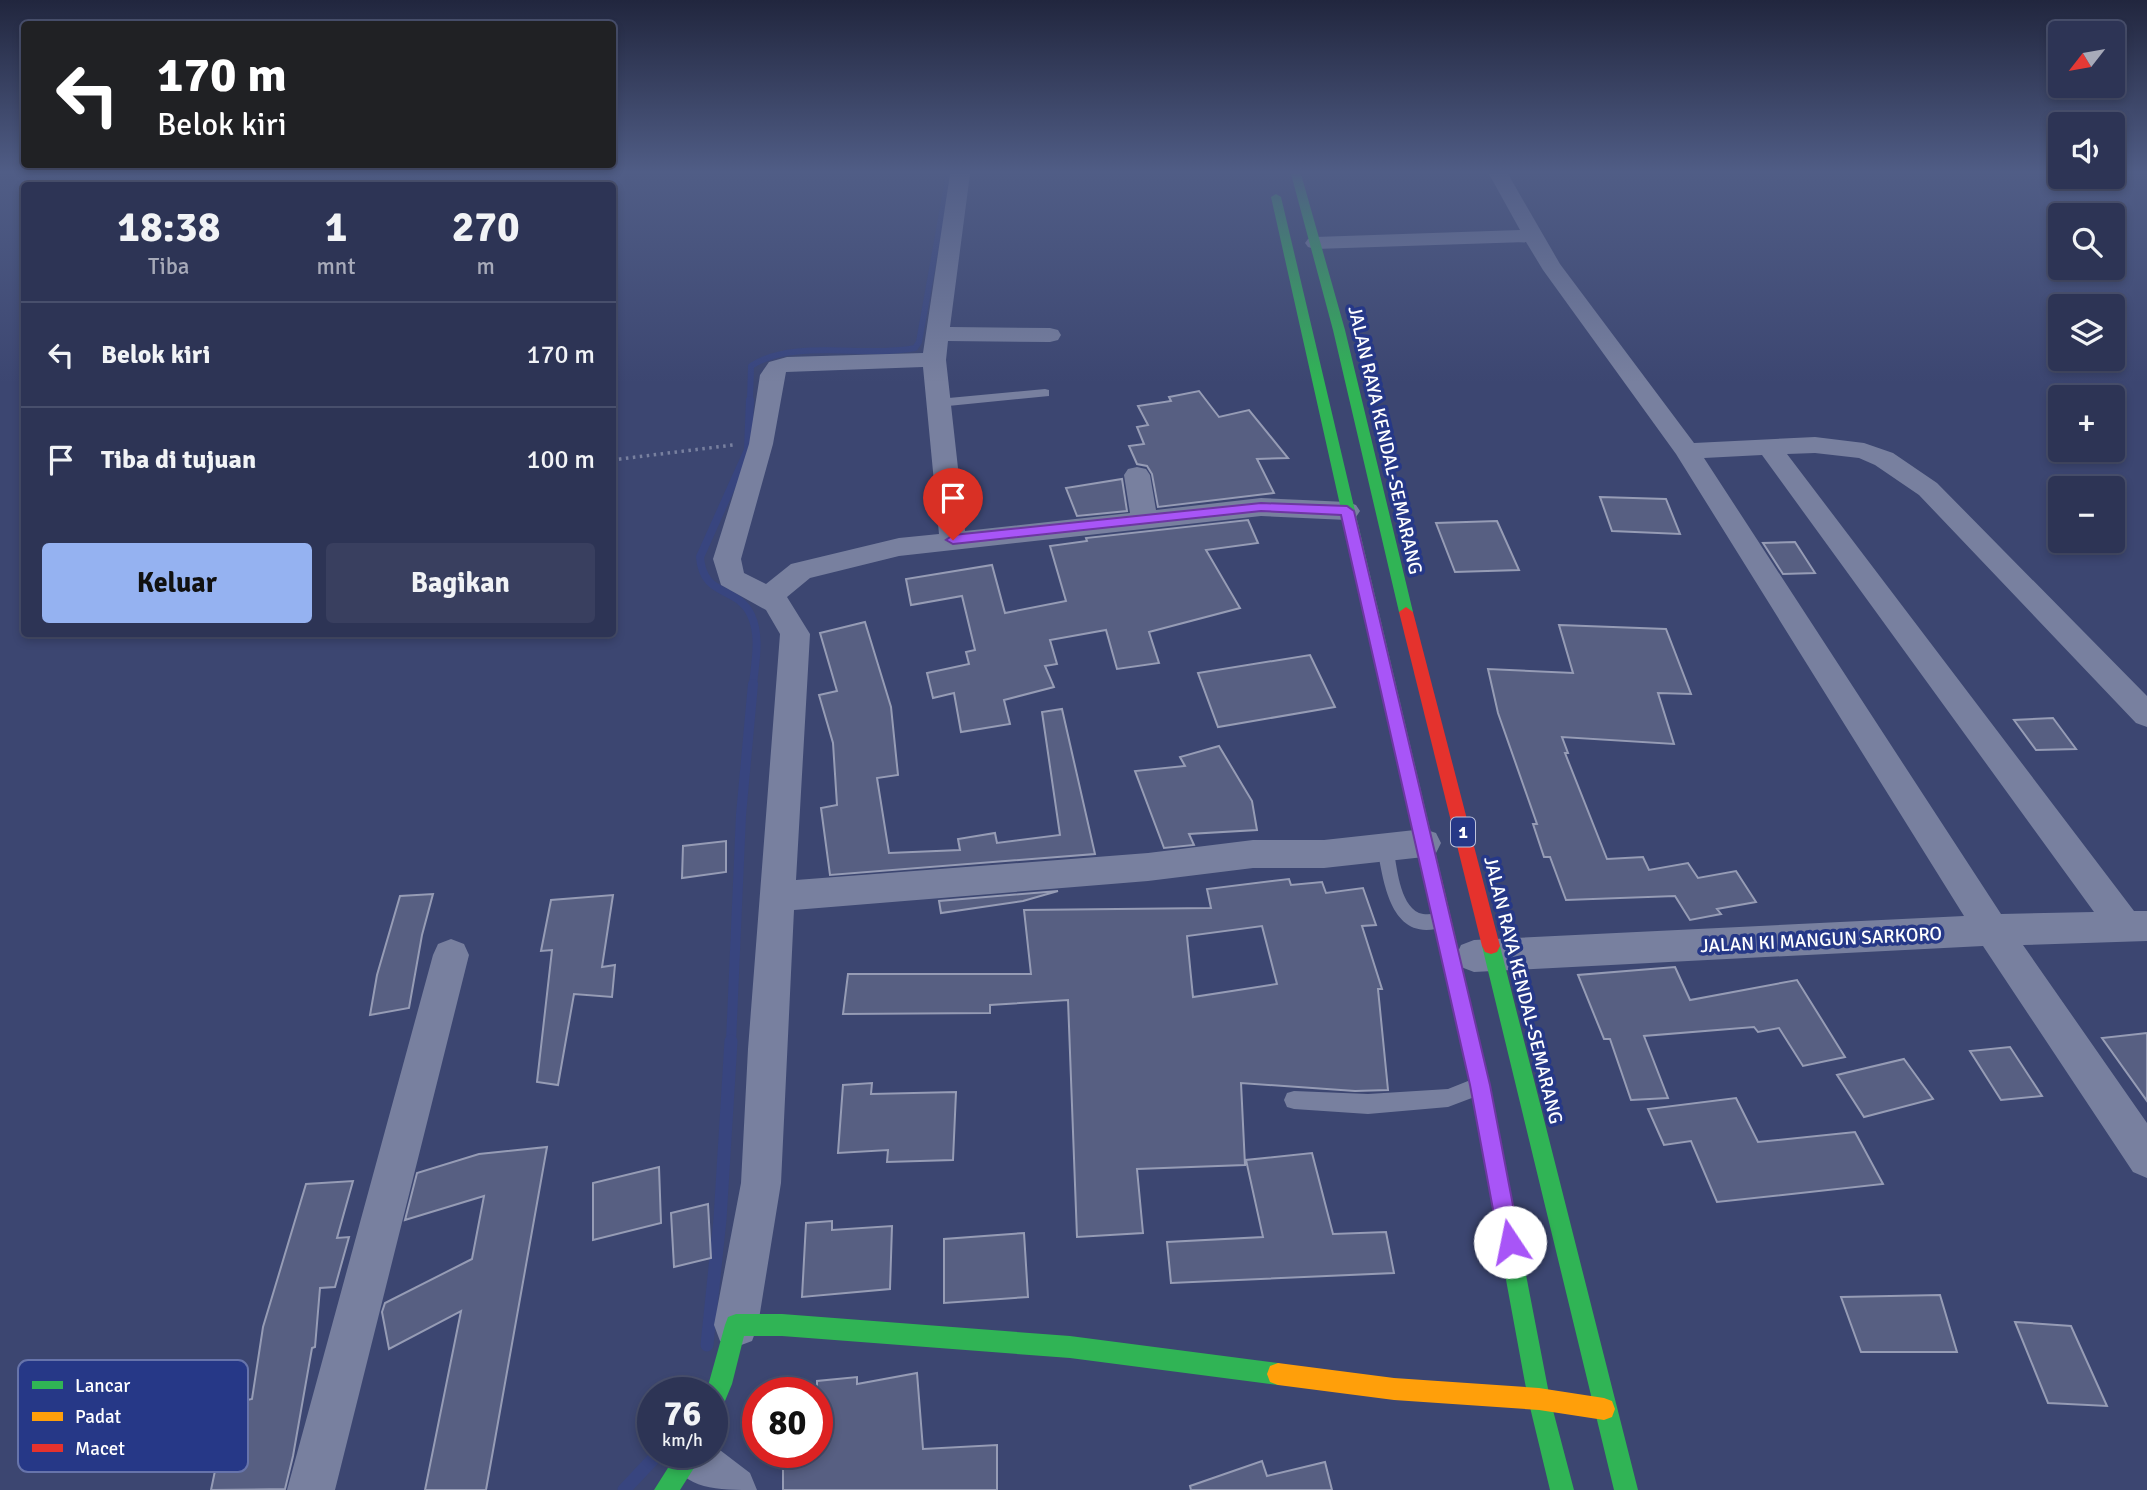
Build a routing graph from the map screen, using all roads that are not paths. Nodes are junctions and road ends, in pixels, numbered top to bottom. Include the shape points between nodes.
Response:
1 (1315, 243) edge
2 (950, 244) edge
3 (1286, 244) edge
4 (1538, 244) edge
5 (1050, 335) dead end
6 (936, 347) junction
7 (1045, 393) dead end
8 (938, 404) junction
9 (1769, 447) junction
10 (1687, 452) junction
11 (1137, 475) dead end
12 (1347, 511) junction
13 (1143, 521) junction
14 (953, 540) junction
15 (769, 596) junction
16 (2147, 715) edge
17 (1424, 843) junction
18 (1385, 847) junction
19 (777, 896) junction
20 (1442, 920) junction
21 (2136, 926) edge
22 (1992, 930) junction
23 (451, 955) dead end
24 (1494, 956) junction
25 (1451, 957) junction
26 (1480, 1085) junction
27 (1294, 1100) dead end
28 (2147, 1158) edge
29 (736, 1325) junction
30 (723, 1377) edge
31 (1539, 1399) junction
32 (1604, 1409) junction
33 (687, 1468) edge
34 (311, 1490) edge
35 (733, 1490) edge
36 (1562, 1490) edge
37 (1626, 1490) edge

1 - 24 main road, JALAN RAYA KENDAL-SEMARANG / 1
2 - 6 street
3 - 12 main road, 1
4 - 10 street via 1550,267
5 - 6 street
6 - 8 street
6 - 15 street via 788,364 772,374 761,444 727,559 730,578
7 - 8 lane
8 - 14 street
9 - 10 street
9 - 16 street via 1815,445 1864,451 1908,474 1928,489
9 - 21 street
10 - 22 street
11 - 13 street
12 - 13 street via 1261,507
12 - 17 main road, 1
13 - 14 street
14 - 15 street via 899,547 801,571
15 - 19 street via 784,610 795,634
17 - 18 street
17 - 20 main road, 1
18 - 19 street via 1324,854 1253,854 1148,867
18 - 20 lane via 1402,909 1420,922
19 - 29 street via 761,1183
20 - 25 main road, 1
21 - 22 street, JALAN KI MANGUN SARKORO
22 - 24 street, JALAN KI MANGUN SARKORO
22 - 28 street
23 - 34 street
24 - 25 street, JALAN KI MANGUN SARKORO
24 - 32 main road, JALAN RAYA KENDAL-SEMARANG / 1
25 - 26 main road, 1
26 - 27 lane via 1448,1098 1368,1104
26 - 31 main road, 1
29 - 30 main road
29 - 31 main road via 1070,1347 1394,1389
31 - 32 main road
31 - 36 main road, 1
32 - 37 main road, JALAN RAYA KENDAL-SEMARANG / 1
33 - 35 street

